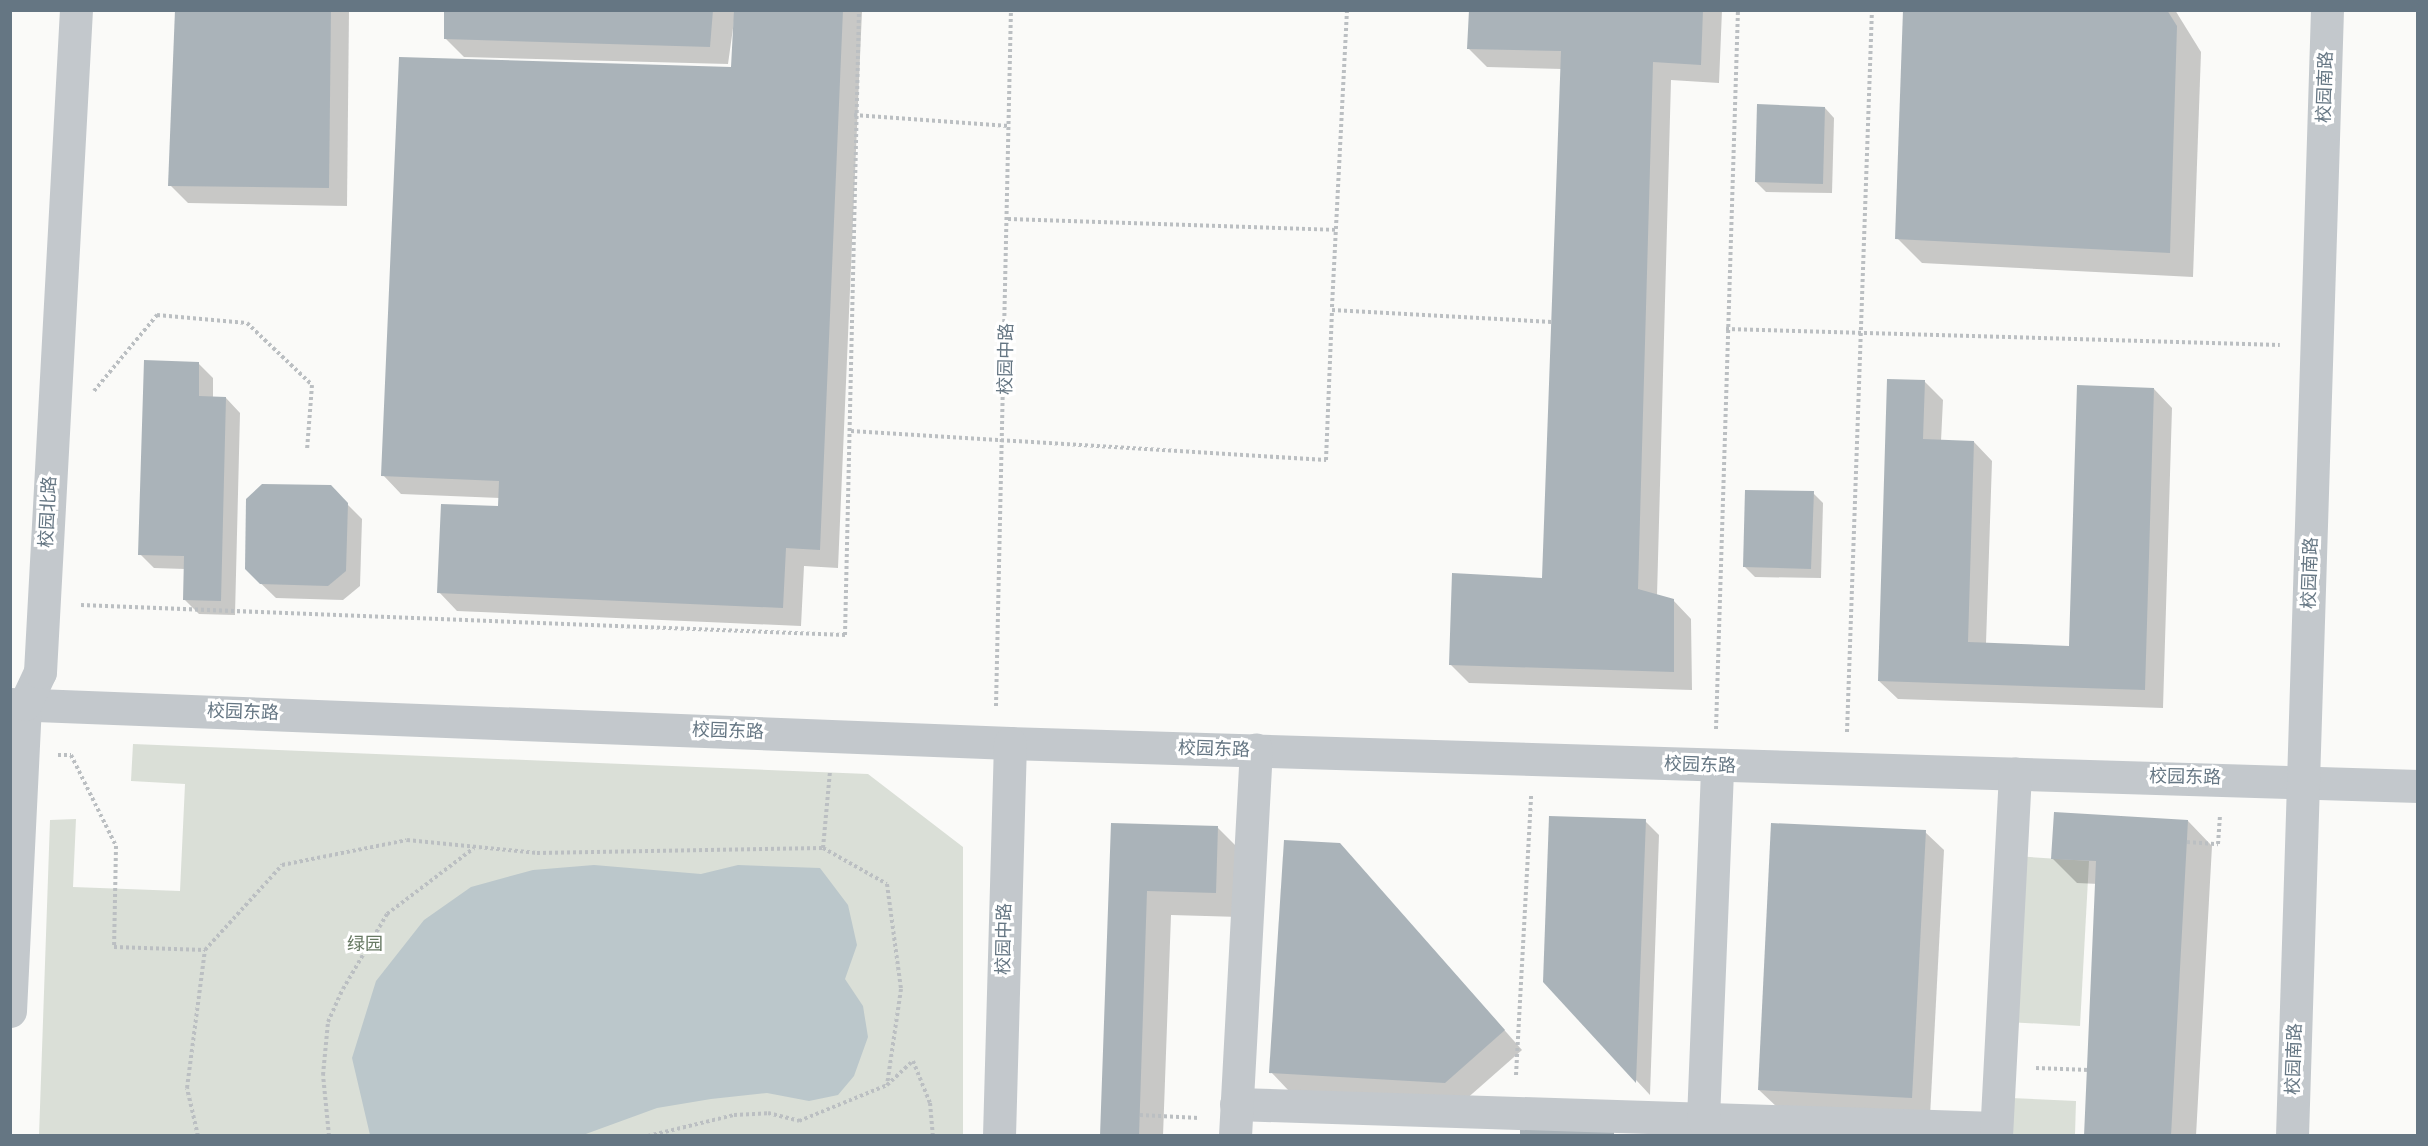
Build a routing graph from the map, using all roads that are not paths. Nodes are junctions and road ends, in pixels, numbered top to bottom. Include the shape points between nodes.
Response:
1 (76, 10) edge
2 (2327, 10) edge
3 (18, 704) edge
4 (1010, 743) junction
5 (1256, 750) junction
6 (1717, 766) junction
7 (2014, 773) junction
8 (2303, 780) junction
9 (2418, 786) edge
10 (10, 1011) edge
11 (1703, 1119) junction
12 (1235, 1120) edge
13 (1463, 1123) edge
14 (1996, 1132) edge
15 (999, 1136) edge
16 (2292, 1136) edge

1 - 3 lane, 校园北路 via 40,672
2 - 8 lane, 校园南路
3 - 4 lane, 校园东路
3 - 10 lane, 校园北路 via 22,756
4 - 5 lane, 校园东路
4 - 15 lane, 校园中路
5 - 6 lane, 校园东路
5 - 12 lane
6 - 7 lane, 校园东路
6 - 11 lane
7 - 8 lane, 校园东路
7 - 14 lane
8 - 9 lane, 校园东路
8 - 16 lane, 校园南路
11 - 13 lane via 1514,1113
11 - 14 lane
12 - 13 lane

